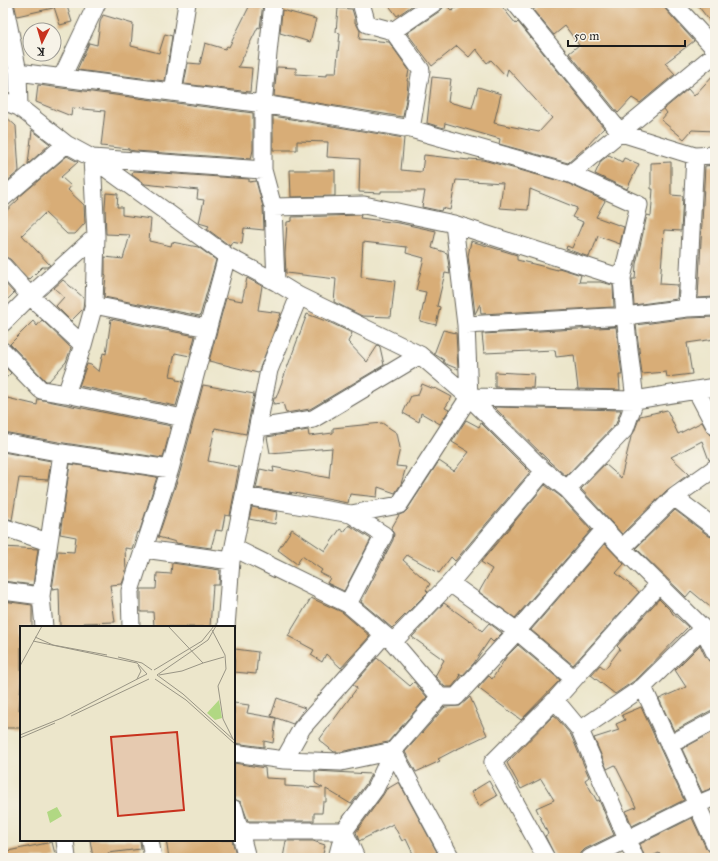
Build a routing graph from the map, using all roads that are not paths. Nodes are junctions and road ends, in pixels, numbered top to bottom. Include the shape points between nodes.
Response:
1 (4, 3) edge
2 (97, 3) edge
3 (187, 3) edge
4 (272, 3) edge
5 (361, 3) edge
6 (434, 3) edge
7 (515, 3) edge
8 (673, 3) edge
9 (393, 31) junction
10 (715, 49) edge
11 (715, 54) edge
12 (18, 72) junction
13 (62, 77) junction
14 (173, 92) junction
15 (3, 101) edge
16 (263, 104) junction
17 (19, 107) junction
18 (411, 129) junction
19 (621, 133) junction
20 (66, 144) junction
21 (715, 155) edge
22 (695, 156) junction
23 (92, 158) junction
24 (263, 170) junction
25 (570, 174) junction
26 (3, 198) edge
27 (273, 207) junction
28 (454, 224) junction
29 (96, 236) junction
30 (227, 256) junction
31 (3, 266) edge
32 (622, 278) junction
33 (276, 282) junction
34 (30, 296) junction
35 (299, 296) junction
36 (94, 305) junction
37 (715, 307) edge
38 (687, 308) junction
39 (625, 316) junction
40 (3, 323) edge
41 (466, 325) junction
42 (207, 328) junction
43 (83, 345) junction
44 (3, 351) edge
45 (420, 355) junction
46 (715, 386) edge
47 (696, 390) junction
48 (66, 394) junction
49 (468, 397) junction
50 (635, 400) junction
51 (183, 418) junction
52 (715, 426) edge
53 (258, 428) junction
54 (3, 442) edge
55 (62, 453) junction
56 (715, 468) edge
57 (170, 469) junction
58 (544, 471) junction
59 (567, 489) junction
60 (244, 496) junction
61 (674, 497) junction
62 (351, 514) junction
63 (3, 527) edge
64 (715, 528) edge
65 (604, 530) junction
66 (48, 542) junction
67 (622, 548) junction
68 (144, 549) junction
69 (233, 554) junction
70 (450, 583) junction
71 (659, 584) junction
72 (3, 591) edge
73 (41, 596) junction
74 (348, 604) junction
75 (44, 626) edge
76 (131, 626) edge
77 (226, 626) edge
78 (703, 628) junction
79 (517, 631) junction
80 (388, 638) junction
81 (715, 653) edge
82 (574, 678) junction
83 (643, 686) junction
84 (440, 697) junction
85 (555, 700) junction
86 (715, 720) edge
87 (580, 730) junction
88 (669, 745) junction
89 (393, 751) junction
90 (235, 753) edge
91 (284, 760) junction
92 (715, 797) edge
93 (696, 805) junction
94 (235, 813) edge
95 (240, 831) junction
96 (344, 831) junction
97 (628, 840) junction
98 (65, 841) edge
99 (150, 841) edge
100 (715, 844) edge
101 (67, 858) edge
102 (152, 858) edge
103 (247, 858) edge
104 (337, 858) edge
105 (356, 858) edge
106 (451, 858) edge
107 (546, 858) edge
108 (590, 858) edge
109 (635, 858) edge

1 - 12 street
2 - 13 street
3 - 14 street
4 - 16 street
5 - 9 street via 367,24
6 - 9 street
7 - 19 street
8 - 10 street
9 - 18 street via 420,70
11 - 19 street
12 - 13 street
12 - 17 street
13 - 14 street
14 - 16 street
15 - 17 street
16 - 18 street
16 - 24 street
17 - 20 street
18 - 25 street
19 - 22 street
19 - 25 street
20 - 23 street
20 - 26 street
21 - 22 street
22 - 38 street
23 - 24 street
23 - 29 street
23 - 30 street
24 - 27 street
25 - 32 street via 639,205
27 - 28 street via 364,205
27 - 33 street
28 - 32 street
28 - 41 street
29 - 34 street
29 - 36 street
30 - 33 street
30 - 42 street
31 - 34 street
32 - 39 street
33 - 35 street
34 - 40 street
34 - 43 street
35 - 45 street
35 - 53 street via 270,370
36 - 42 street
36 - 43 street
37 - 38 street
38 - 39 street
39 - 41 street
39 - 50 street
41 - 49 street
42 - 51 street
43 - 48 street
44 - 48 street via 41,390
45 - 49 street
45 - 53 street via 313,419
46 - 47 street
47 - 50 street
47 - 52 street
48 - 51 street
49 - 50 street
49 - 58 street
49 - 62 street via 400,505
50 - 59 street via 625,429
51 - 57 street
53 - 60 street
54 - 55 street
55 - 57 street
55 - 66 street
56 - 61 street
57 - 68 street
58 - 59 street
58 - 70 street
59 - 65 street
60 - 62 street
60 - 69 street
61 - 64 street
61 - 67 street
62 - 74 street via 384,535
63 - 66 street
65 - 67 street
65 - 79 street
66 - 73 street
67 - 71 street
68 - 69 street
68 - 76 street via 130,591
69 - 74 street
69 - 77 street
70 - 79 street
70 - 80 street
71 - 78 street
71 - 82 street
72 - 73 street
73 - 75 street
74 - 80 street
78 - 81 street
78 - 83 street
79 - 82 street
79 - 84 street via 456,697
80 - 84 street
80 - 91 street via 302,728
82 - 85 street
83 - 87 street
83 - 88 street
84 - 89 street
85 - 87 street
85 - 107 street via 493,762
86 - 88 street
87 - 97 street
88 - 93 street
89 - 91 street via 341,762
89 - 96 street via 375,789
89 - 106 street
90 - 91 street
92 - 93 street
93 - 97 street
93 - 100 street
94 - 95 street
95 - 96 street
95 - 103 street
96 - 104 street
96 - 105 street
97 - 108 street
97 - 109 street
98 - 101 street
99 - 102 street

